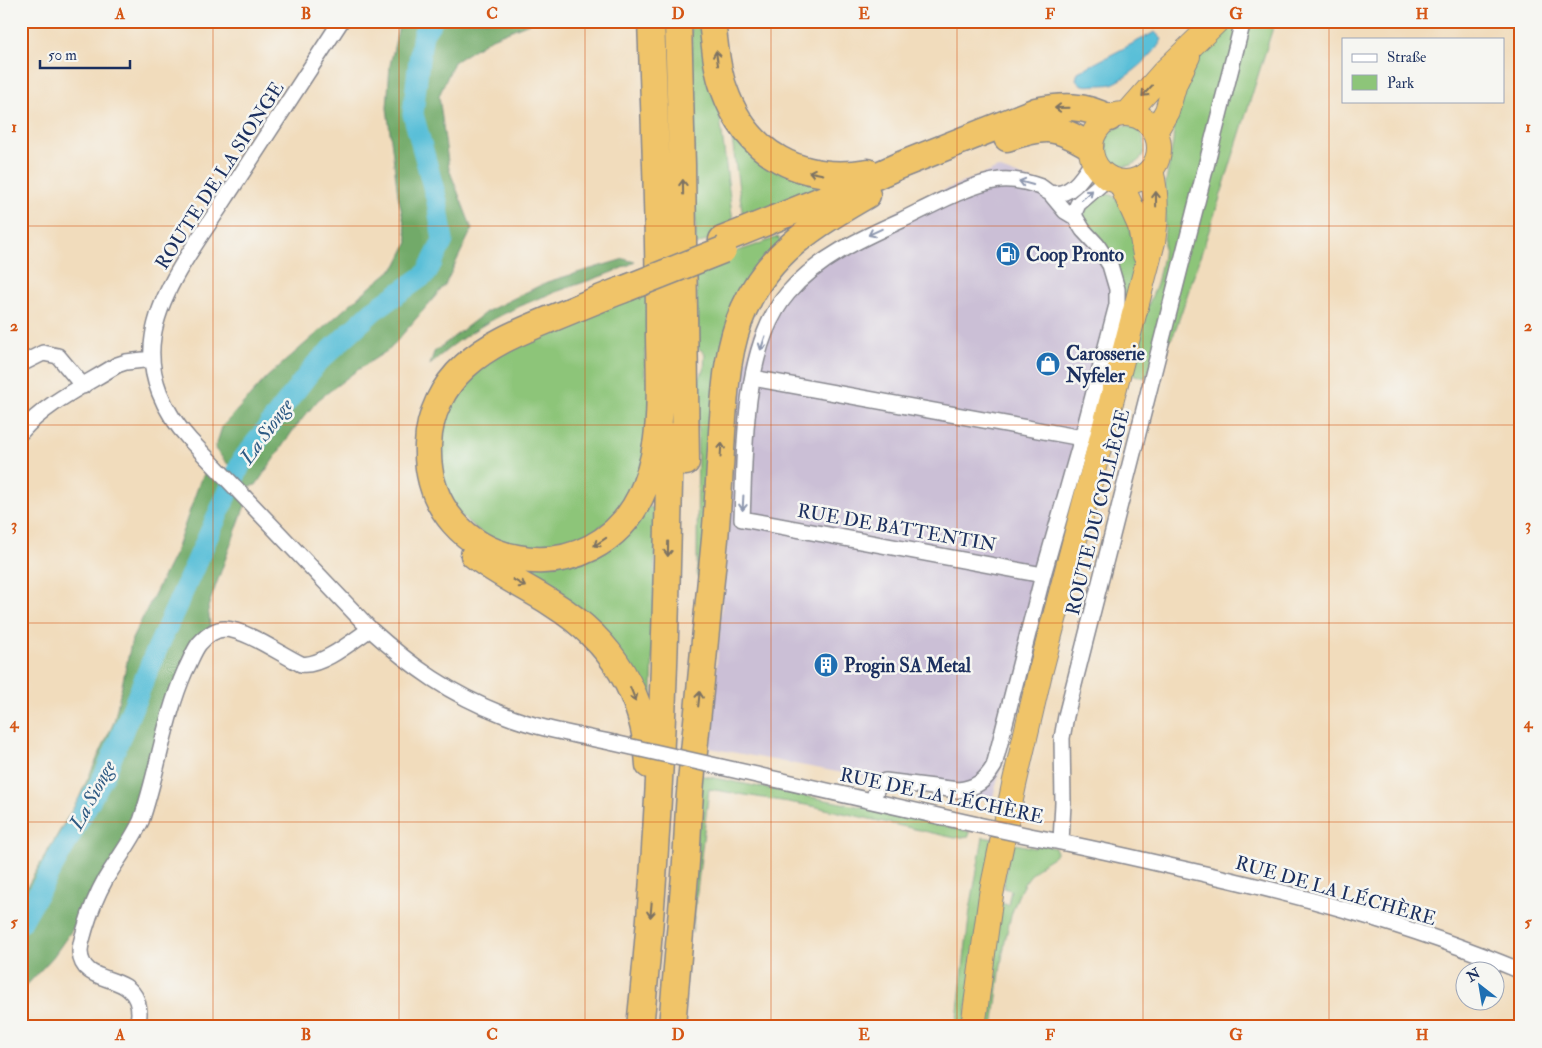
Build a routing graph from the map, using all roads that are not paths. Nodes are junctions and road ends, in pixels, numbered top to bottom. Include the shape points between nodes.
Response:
1 (342, 21) edge
2 (651, 21) edge
3 (660, 21) edge
4 (678, 21) edge
5 (712, 21) edge
6 (1217, 21) edge
7 (1243, 21) edge
8 (1192, 45) junction
9 (1118, 116) junction
10 (1155, 132) junction
11 (898, 166) junction
12 (1103, 167) junction
13 (1151, 170) junction
14 (1050, 193) junction
15 (867, 195) junction
16 (1075, 217) junction
17 (722, 245) junction
18 (1146, 263) junction
19 (627, 283) junction
20 (152, 358) junction
21 (21, 364) edge
22 (753, 378) junction
23 (83, 386) junction
24 (21, 432) edge
25 (1082, 438) junction
26 (1043, 575) junction
27 (370, 629) junction
28 (873, 801) junction
29 (1060, 842) junction
30 (655, 861) junction
31 (1521, 971) edge
32 (136, 1027) edge
33 (640, 1027) edge
34 (657, 1027) edge
35 (672, 1027) edge
36 (972, 1027) edge

1 - 20 street, ROUTE DE LA SIONGE via 176,277 158,317
2 -> 19 highway via 659,431 650,474 628,516 616,530 580,553 532,561 506,556 482,546 450,518 430,473 430,429 442,394 467,364 497,343
3 -> 30 highway via 671,401 665,688
34 -> 4 highway via 677,790 685,610 686,377
11 -> 5 highway via 858,174 830,175 795,168 770,154 744,129 727,98 719,72
6 - 8 highway
7 - 29 street, ROUTE DU COLLÈGE via 1066,716 1062,738
8 -> 9 highway
8 - 10 highway via 1167,111
9 - 10 highway via 1144,119
9 -> 11 highway via 1081,108 1036,111
9 - 12 highway via 1103,121 1094,132
10 - 13 highway via 1159,152
11 - 17 highway
12 - 13 highway via 1137,179
12 - 14 street via 1073,187
12 - 15 highway via 1063,131 1035,129
16 -> 12 street via 1078,204
12 - 18 highway via 1140,226
18 -> 13 highway via 1155,226 1155,188
14 - 16 street via 1065,211
14 -> 22 street, RUE DE BATTENTIN via 1014,180 994,181 845,248 806,276 782,301 764,339
15 - 17 highway
35 -> 15 highway via 691,774 716,533 723,413 734,340 749,299 778,258 819,223
16 - 25 street via 1110,265 1117,297 1116,312
17 - 19 highway, bridge
18 - 36 highway via 1014,785 991,895
19 -> 30 highway via 511,324 461,355 442,374 429,395 420,421 417,457 428,499 454,538 486,563 576,620 599,641 621,670 638,708 646,739
20 - 23 street via 117,365
20 - 27 street, RUE DE LA LÉCHÈRE via 154,377 168,412 178,427
21 - 23 street via 43,353 58,356
22 - 25 street
22 -> 26 street, RUE DE BATTENTIN via 748,408 742,519
23 - 24 street
25 - 26 street
26 - 28 street via 994,766 988,776 979,784 958,790 885,781 877,787
27 - 28 street, RUE DE LA LÉCHÈRE, bridge via 432,680 512,718
27 - 32 street via 309,665 228,629 215,631 198,645 174,699 141,821 90,909 81,944 82,960 90,972 124,984 134,995 139,1010
28 - 29 street, RUE DE LA LÉCHÈRE, bridge
29 - 31 street, RUE DE LA LÉCHÈRE via 1343,908
30 -> 33 highway

